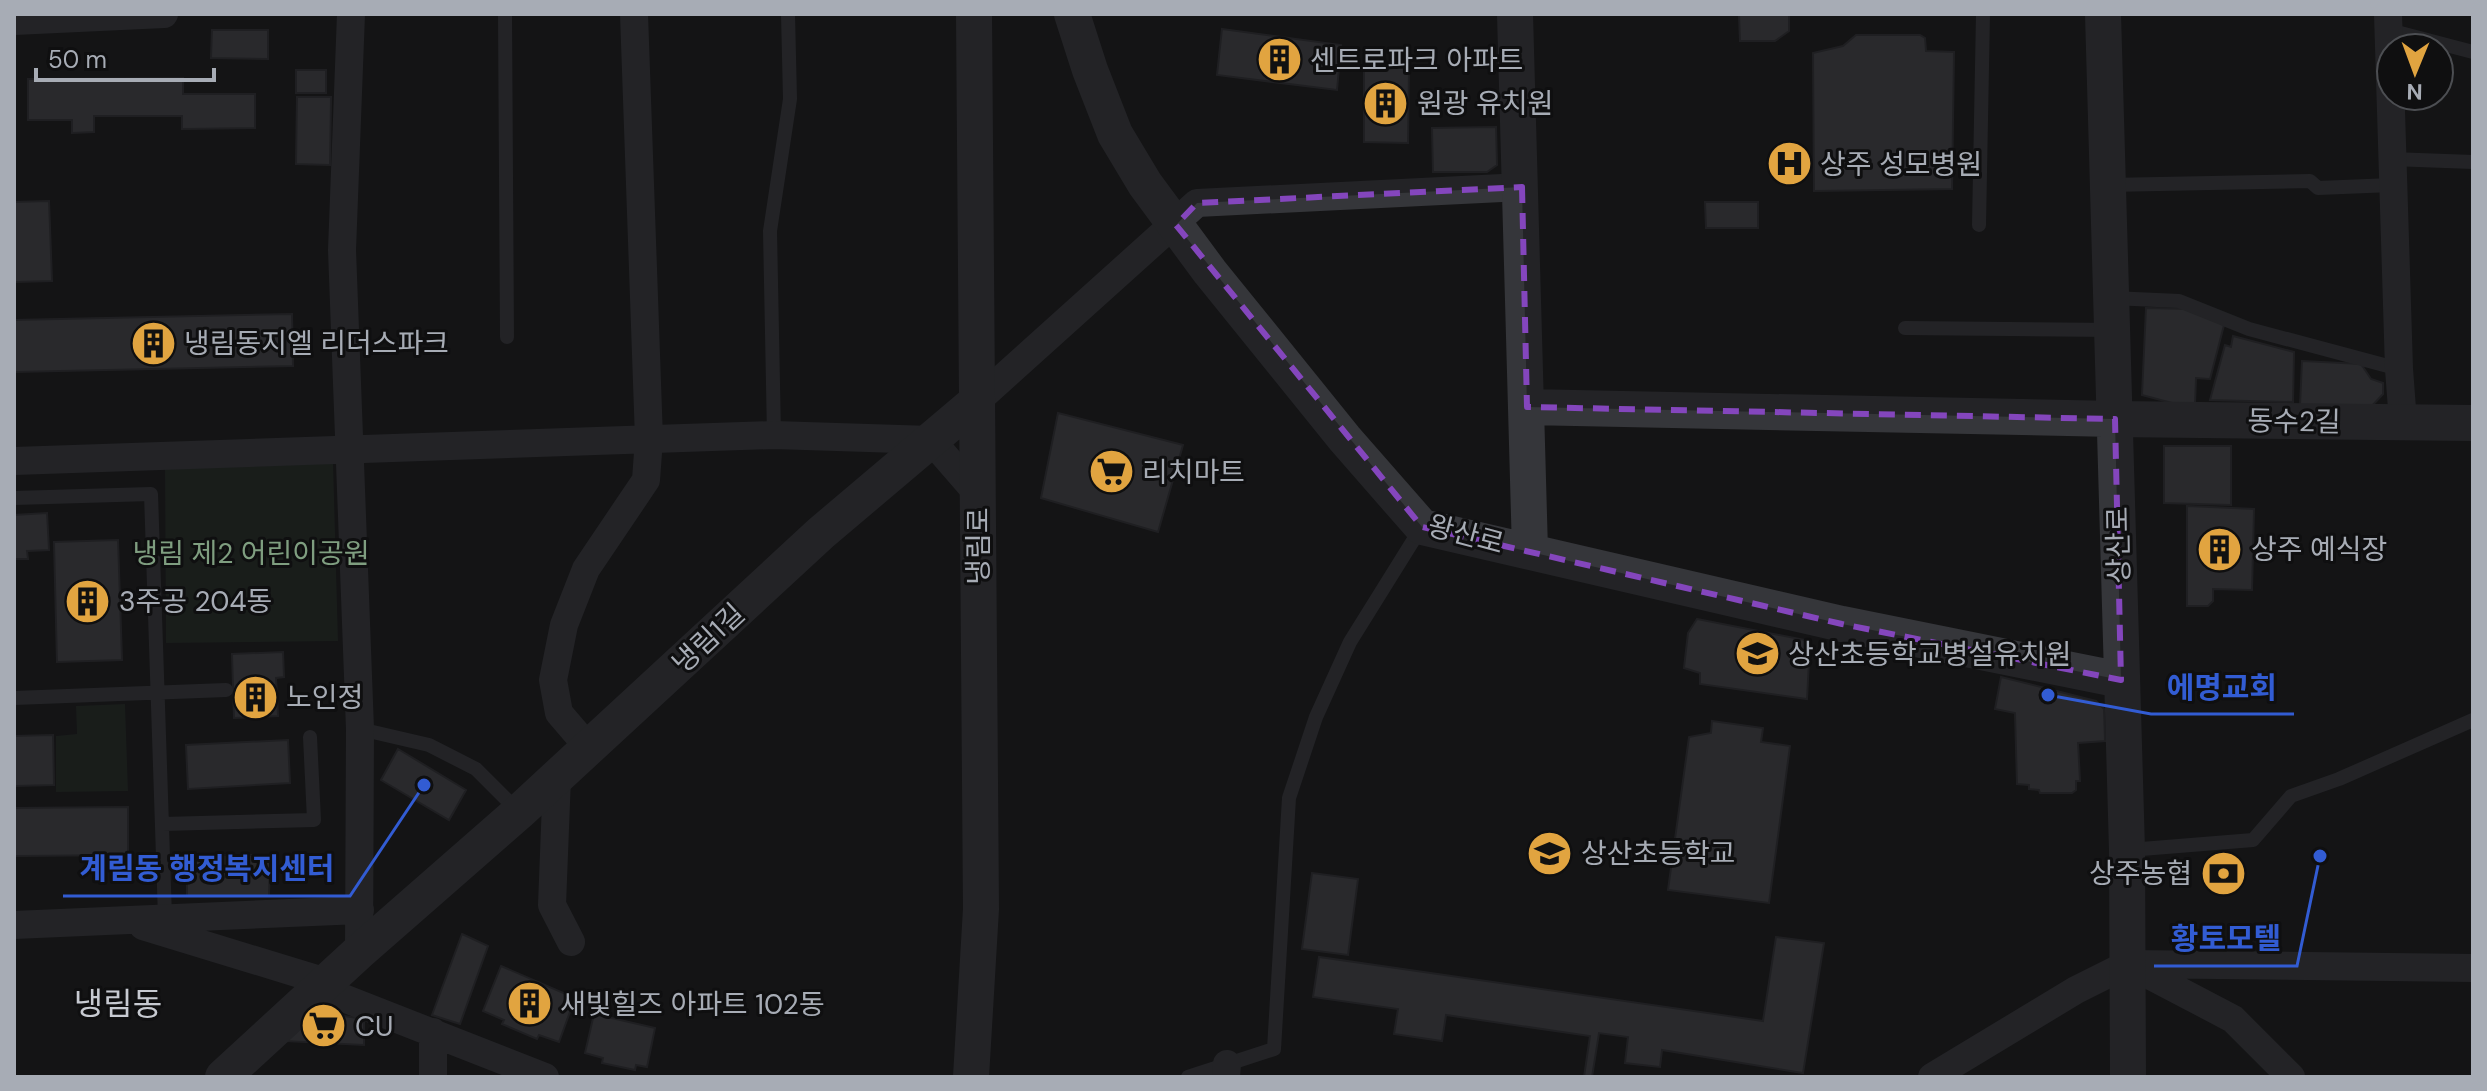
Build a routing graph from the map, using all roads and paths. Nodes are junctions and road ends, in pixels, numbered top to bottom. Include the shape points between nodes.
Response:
1 (164, 14) edge
2 (351, 14) edge
3 (505, 14) edge
4 (634, 14) edge
5 (788, 14) edge
6 (974, 14) edge
7 (1072, 14) edge
8 (1515, 14) edge
9 (1983, 14) edge
10 (2103, 14) edge
11 (14, 21) edge
12 (2388, 22) edge
13 (2473, 52) edge
14 (2473, 162) edge
15 (2392, 172) junction
16 (2108, 185) junction
17 (1522, 187) junction
18 (1186, 214) junction
19 (1979, 225) dead end
20 (2112, 314) junction
21 (1905, 328) dead end
22 (507, 337) dead end
23 (2399, 369) junction
24 (977, 401) junction
25 (1527, 407) junction
26 (2115, 419) junction
27 (2403, 422) junction
28 (2473, 423) edge
29 (774, 435) junction
30 (649, 439) junction
31 (931, 440) junction
32 (350, 450) junction
33 (14, 461) edge
34 (977, 493) junction
35 (14, 498) edge
36 (1422, 527) junction
37 (1530, 551) junction
38 (2121, 680) junction
39 (226, 690) dead end
40 (159, 694) junction
41 (14, 698) edge
42 (2473, 720) edge
43 (360, 729) junction
44 (310, 737) dead end
45 (589, 748) junction
46 (557, 777) junction
47 (519, 812) junction
48 (163, 824) junction
49 (2127, 850) junction
50 (360, 910) junction
51 (165, 917) junction
52 (123, 920) junction
53 (14, 925) edge
54 (571, 942) dead end
55 (359, 952) junction
56 (2128, 964) junction
57 (2473, 968) edge
58 (322, 985) junction
59 (433, 1032) junction
60 (1227, 1071) edge
61 (223, 1077) edge
62 (433, 1077) edge
63 (545, 1077) edge
64 (971, 1077) edge
65 (1188, 1077) edge
66 (1932, 1077) edge
67 (2128, 1077) edge
68 (2291, 1077) edge

1 - 11 street
2 - 32 street via 342,250
3 - 22 lane
4 - 30 street
5 - 29 lane via 790,99 770,231
6 - 24 street, 냉림로
7 - 18 street, 왕산로 via 1115,134 1145,184
8 - 17 street
9 - 19 lane
10 - 16 street, 상산로
12 - 13 lane
12 - 15 street
14 - 15 lane
15 - 16 lane via 2318,188 2310,181
15 - 23 street
16 - 20 street, 상산로
17 - 18 street
17 - 25 street
18 - 24 street, 냉림1길
18 - 36 street, 왕산로 via 1210,272
20 - 21 lane
20 - 23 lane via 2179,301 2249,329
20 - 26 street, 상산로
23 - 27 street
24 - 31 street, 냉림1길
24 - 34 street, 냉림로
25 - 26 street, 동수2길
25 - 37 street
26 - 27 street, 동수2길
26 - 38 street, 상산로
27 - 28 street, 동수2길
29 - 30 street
29 - 31 street
30 - 32 street
30 - 45 street via 646,480 586,569 564,625 553,680 559,713
31 - 34 street
31 - 45 street, 냉림1길 via 821,533
32 - 33 street
32 - 43 street
34 - 64 street, 냉림로 via 981,909
35 - 40 lane via 151,494
36 - 37 street, 왕산로
36 - 60 lane via 1350,642 1316,717 1289,798 1274,1049
37 - 38 street, 왕산로 via 1842,624
38 - 49 street, 상산로
39 - 40 lane
40 - 41 lane
40 - 48 lane
42 - 49 lane via 2291,796 2253,840
43 - 47 lane via 429,745 476,769
43 - 50 street
44 - 48 lane via 314,820
45 - 46 street, 냉림1길
46 - 47 street, 냉림1길
46 - 54 street via 552,905
47 - 55 street, 냉림1길
48 - 51 lane
49 - 56 street, 상산로
50 - 51 street
50 - 55 street
51 - 52 street
52 - 53 street
52 - 58 street
55 - 58 street, 냉림1길
56 - 57 street
56 - 66 street
56 - 67 street, 상산로
56 - 68 street via 2233,1019
58 - 59 street
58 - 61 street, 냉림1길
59 - 62 street
59 - 63 street
60 - 65 lane

